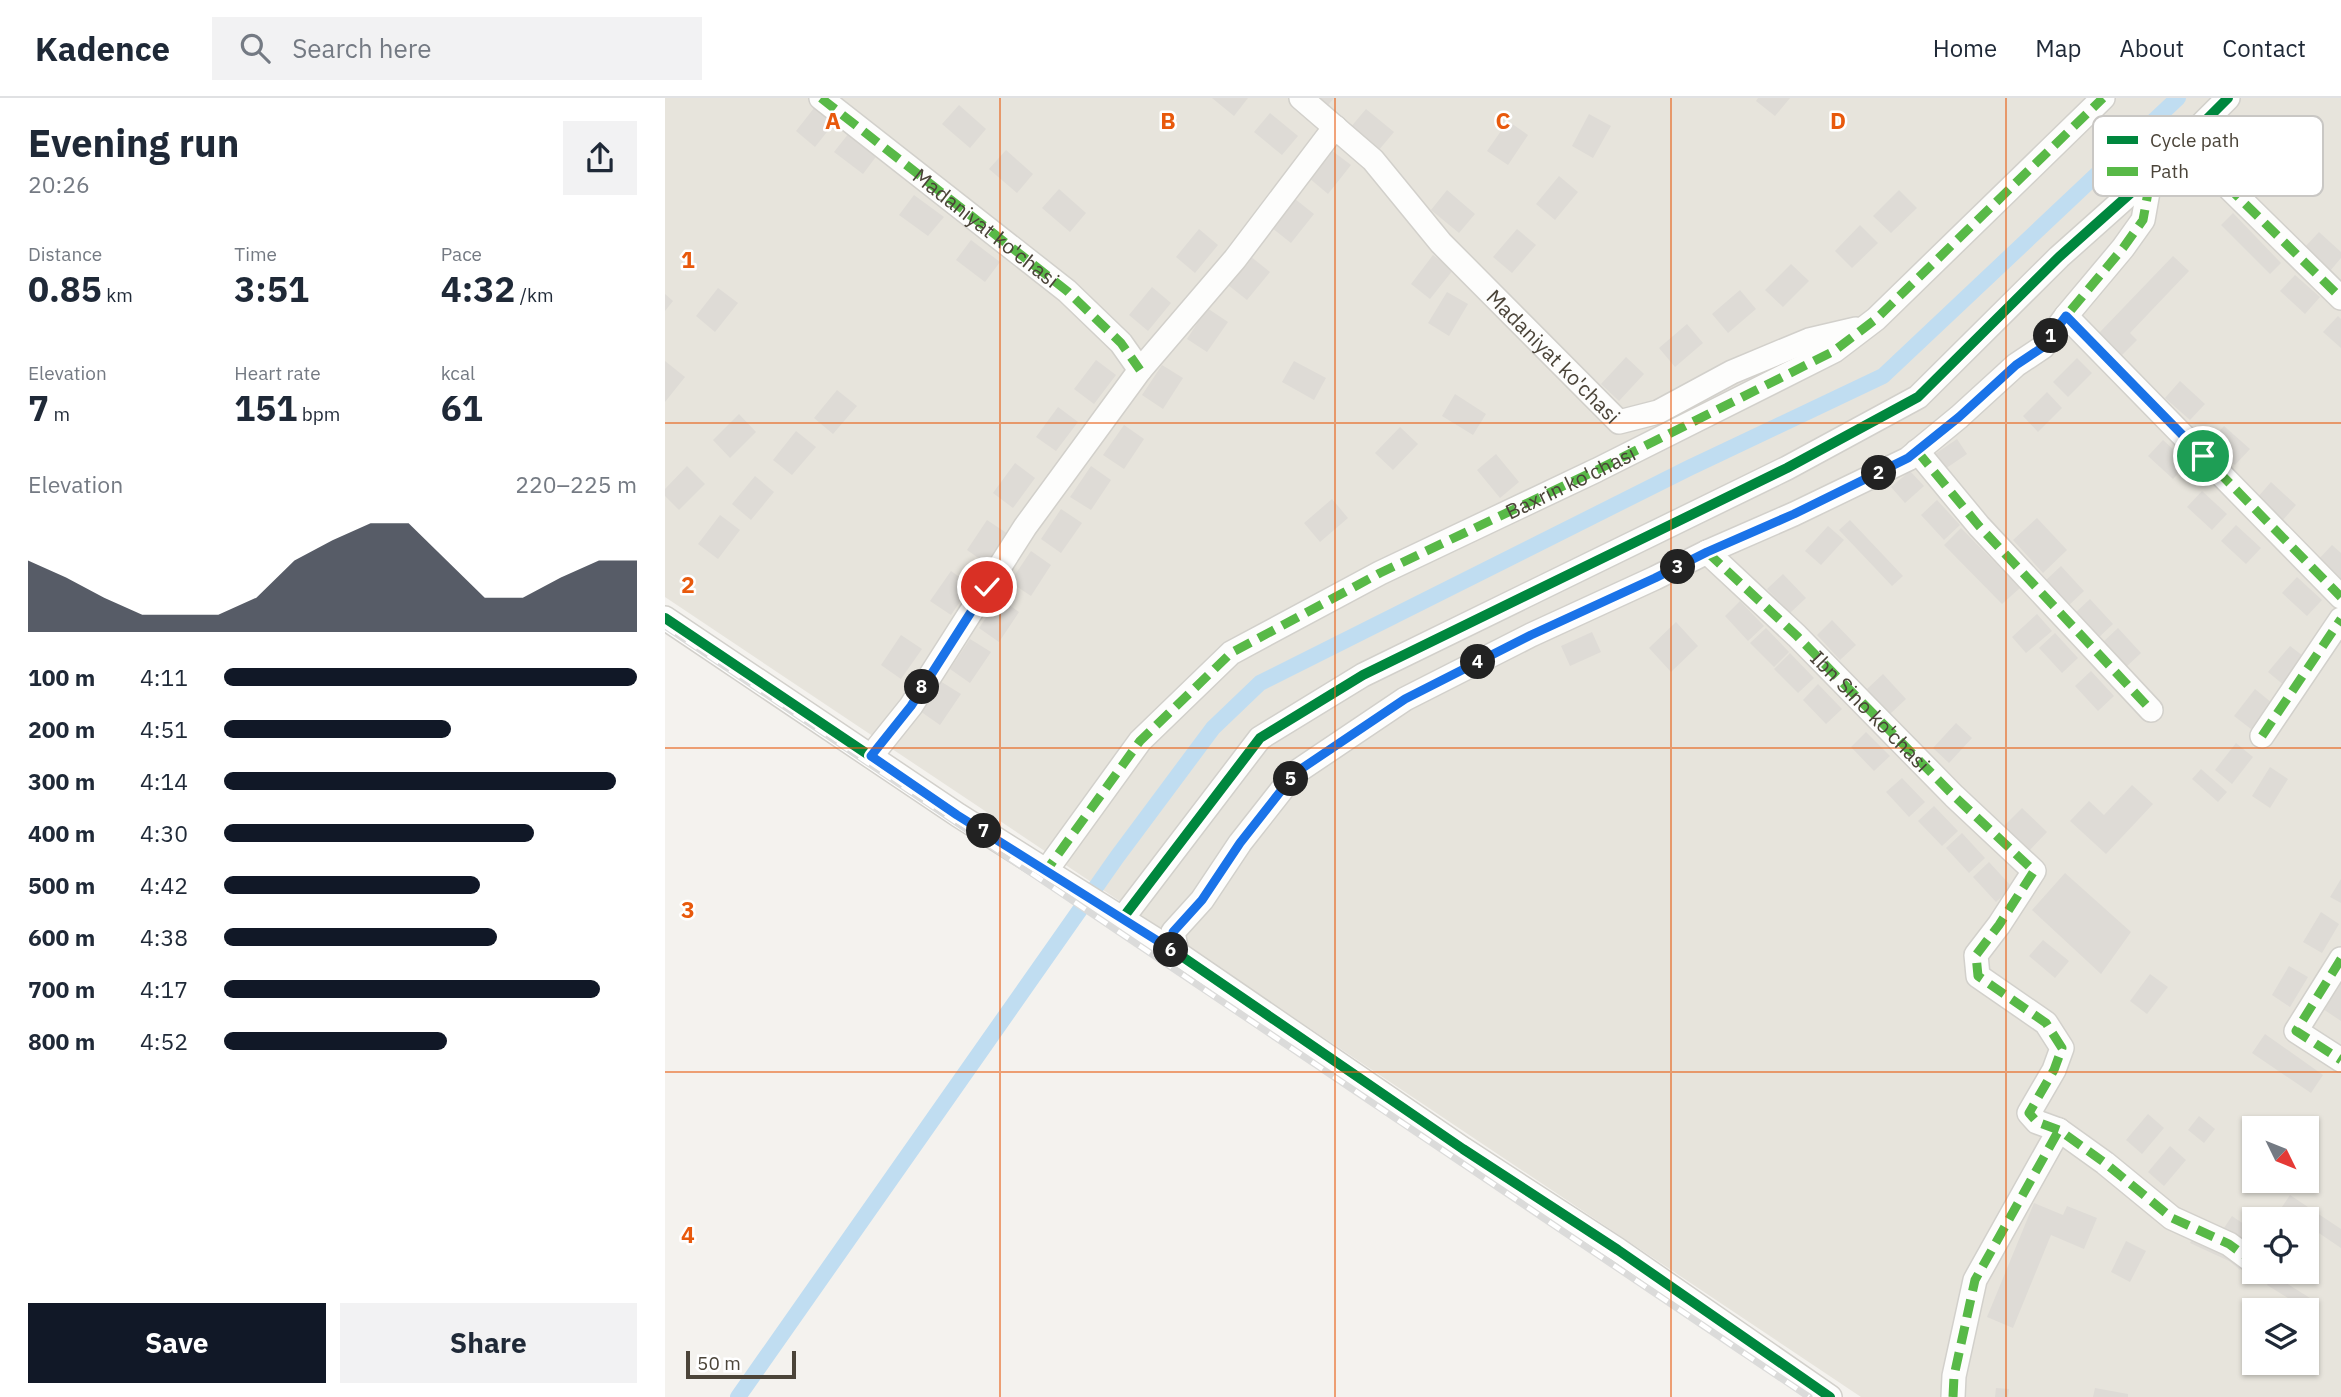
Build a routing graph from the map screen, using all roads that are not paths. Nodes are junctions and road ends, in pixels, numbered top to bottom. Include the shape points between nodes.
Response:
1 (821, 98) edge
2 (1301, 98) edge
3 (2103, 98) edge
4 (2228, 98) edge
5 (2210, 116) edge
6 (1335, 127) junction
7 (2127, 196) edge
8 (2147, 196) edge
9 (2237, 196) edge
10 (2341, 298) edge
11 (2066, 316) junction
12 (1866, 327) junction
13 (1140, 370) junction
14 (1917, 451) junction
15 (1707, 552) junction
16 (2341, 597) edge
17 (665, 618) edge
18 (2341, 619) edge
19 (2151, 710) dead end
20 (2262, 736) dead end
21 (871, 756) junction
22 (1046, 871) junction
23 (1122, 919) junction
24 (1177, 953) junction
25 (2341, 959) edge
26 (2341, 1060) edge
27 (2059, 1130) junction
28 (2242, 1254) edge
29 (1830, 1397) edge
30 (1953, 1397) edge

1 - 13 street, Madaniyat ko'chasi via 1067,292 1121,343
2 - 6 street, Madaniyat ko'chasi
3 - 12 street, Baxrin ko'chasi
4 - 5 street
6 - 12 street, Madaniyat ko'chasi via 1373,160 1441,243 1619,422 1658,412 1732,372 1809,340
6 - 13 street via 1235,259
7 - 23 street via 1918,397 1787,468 1363,675 1259,738
8 - 11 street via 2143,220
9 - 10 street
11 - 14 street via 2043,347
11 - 16 street
12 - 22 street, Baxrin ko'chasi via 1834,351 1380,573 1231,653 1140,741
13 - 21 street via 1025,527 911,706
14 - 15 street
14 - 19 street via 1979,526
15 - 24 street via 1405,699 1295,773 1202,900 1173,932
15 - 27 street, Ibn Sino ko'chasi via 2034,870 1976,956 1978,976 2046,1023 2062,1048 2029,1113 2037,1122
17 - 21 street
18 - 20 street
21 - 22 street
22 - 23 street
23 - 24 street
24 - 29 street
25 - 26 street via 2296,1031
27 - 28 street via 2172,1218
27 - 30 street via 1975,1280

